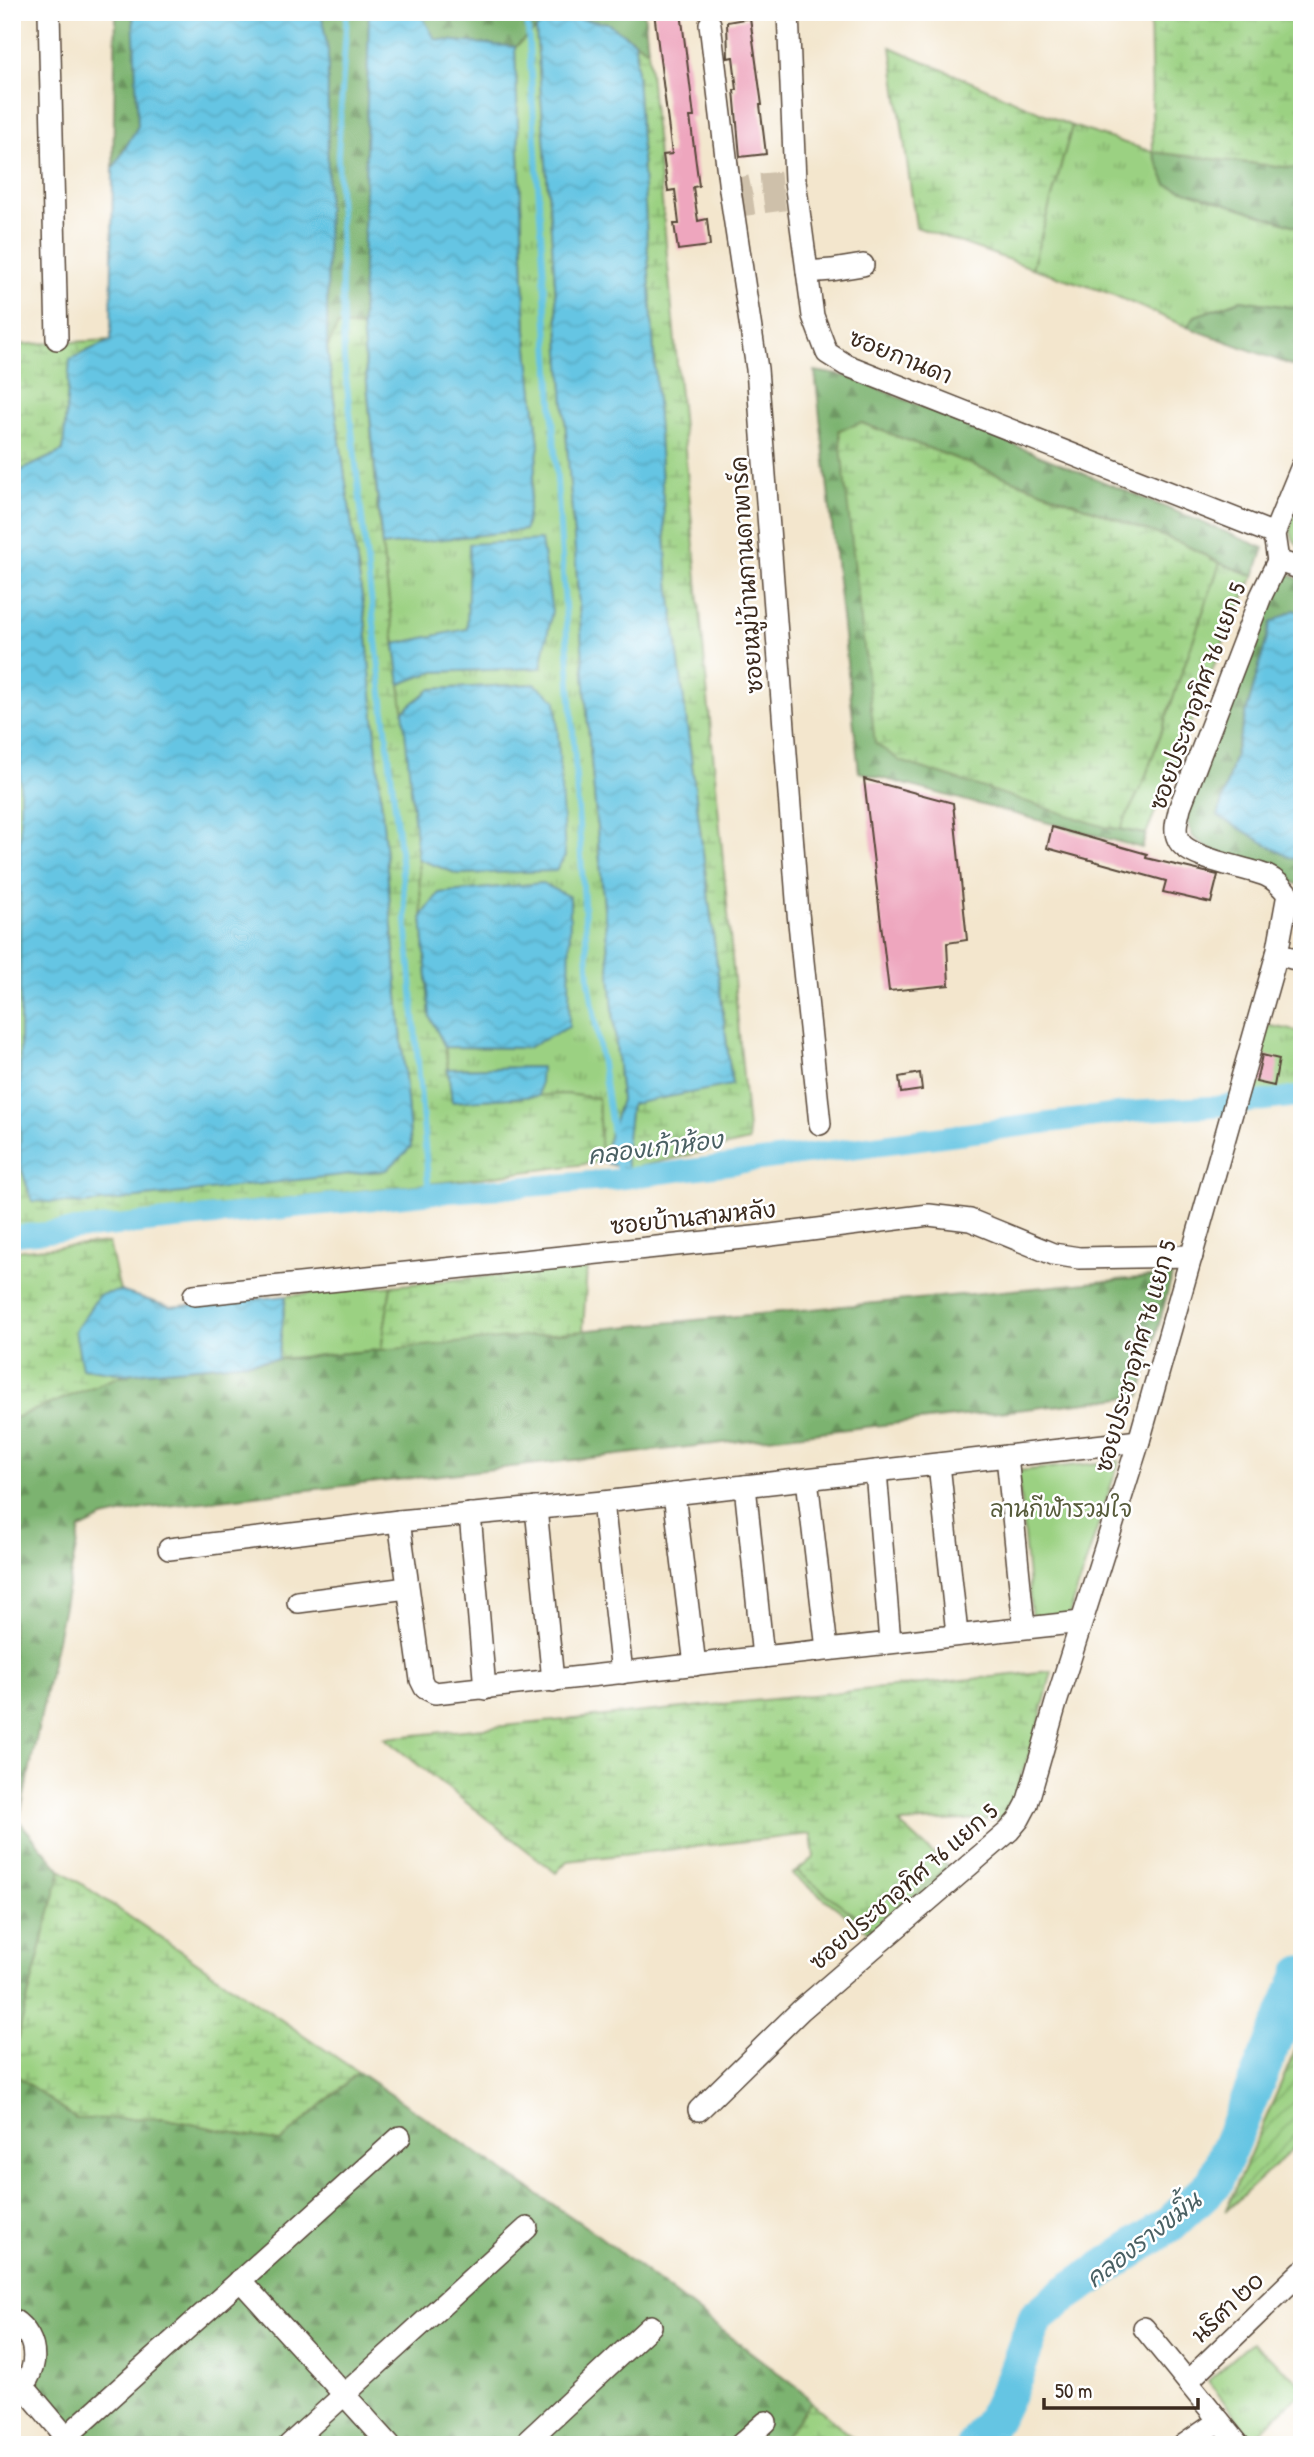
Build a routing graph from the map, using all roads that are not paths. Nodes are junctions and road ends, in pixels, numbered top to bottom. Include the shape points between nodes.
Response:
1 (49, 12) edge
2 (788, 12) edge
3 (710, 24) dead end
4 (863, 265) dead end
5 (807, 272) junction
6 (57, 340) dead end
7 (1302, 466) edge
8 (1274, 534) junction
9 (1278, 561) junction
10 (1302, 569) edge
11 (1277, 954) junction
12 (1302, 961) edge
13 (820, 1124) dead end
14 (1192, 1255) junction
15 (194, 1294) dead end
16 (1139, 1441) junction
17 (1007, 1456) junction
18 (939, 1464) junction
19 (876, 1471) junction
20 (807, 1479) junction
21 (745, 1486) junction
22 (674, 1494) junction
23 (603, 1502) junction
24 (536, 1508) junction
25 (470, 1514) junction
26 (399, 1521) junction
27 (169, 1549) dead end
28 (407, 1588) junction
29 (298, 1602) dead end
30 (1081, 1622) junction
31 (1024, 1627) junction
32 (957, 1634) junction
33 (890, 1642) junction
34 (827, 1649) junction
35 (762, 1657) junction
36 (695, 1665) junction
37 (622, 1673) junction
38 (553, 1681) junction
39 (485, 1689) junction
40 (699, 2110) dead end
41 (400, 2137) dead end
42 (527, 2228) dead end
43 (1302, 2271) edge
44 (240, 2280) junction
45 (12, 2319) edge
46 (651, 2326) dead end
47 (1144, 2328) dead end
48 (1188, 2381) junction
49 (18, 2391) edge
50 (344, 2394) junction
51 (1219, 2421) junction
52 (766, 2422) dead end
53 (65, 2442) edge
54 (289, 2445) edge
55 (390, 2445) edge
56 (523, 2445) edge
57 (740, 2445) edge
58 (1184, 2445) edge
59 (1239, 2445) edge

1 - 6 street
2 - 5 street, ซอยกานดา via 795,181
3 - 13 street, ซอยหมู่บ้านกานดาพาร์ค via 757,369 798,913
4 - 5 street
5 - 8 street, ซอยกานดา via 813,316 827,354 846,365
7 - 8 street
8 - 9 street
9 - 10 street
9 - 11 street, ซอยประชาอุทิศ 76 แยก 5 via 1175,828 1178,840 1192,853 1280,884 1288,894
11 - 12 street
11 - 14 street, ซอยประชาอุทิศ 76 แยก 5
14 - 15 street, ซอยบ้านสามหลัง via 1079,1258 1053,1254 970,1220 929,1215
14 - 16 street, ซอยประชาอุทิศ 76 แยก 5
16 - 17 street
16 - 30 street, ซอยประชาอุทิศ 76 แยก 5
17 - 18 street
17 - 31 street
18 - 19 street
18 - 32 street
19 - 20 street
19 - 33 street
20 - 21 street
20 - 34 street
21 - 22 street
21 - 35 street
22 - 23 street
22 - 36 street
23 - 24 street
23 - 37 street
24 - 25 street
24 - 38 street
25 - 26 street
25 - 39 street
26 - 27 street
26 - 28 street
28 - 29 street
28 - 39 street via 425,1688 435,1693
30 - 31 street
30 - 40 street, ซอยประชาอุทิศ 76 แยก 5 via 1019,1819 801,2010
31 - 32 street
32 - 33 street
33 - 34 street
34 - 35 street
35 - 36 street
36 - 37 street
37 - 38 street
38 - 39 street
41 - 44 street
42 - 50 street
43 - 48 street, นริศา ๒๐
44 - 50 street
44 - 53 street
45 - 49 street via 32,2340 35,2357 32,2374
46 - 56 street
47 - 48 street
48 - 51 street
49 - 53 street
50 - 54 street
50 - 55 street
51 - 58 street
51 - 59 street
52 - 57 street

